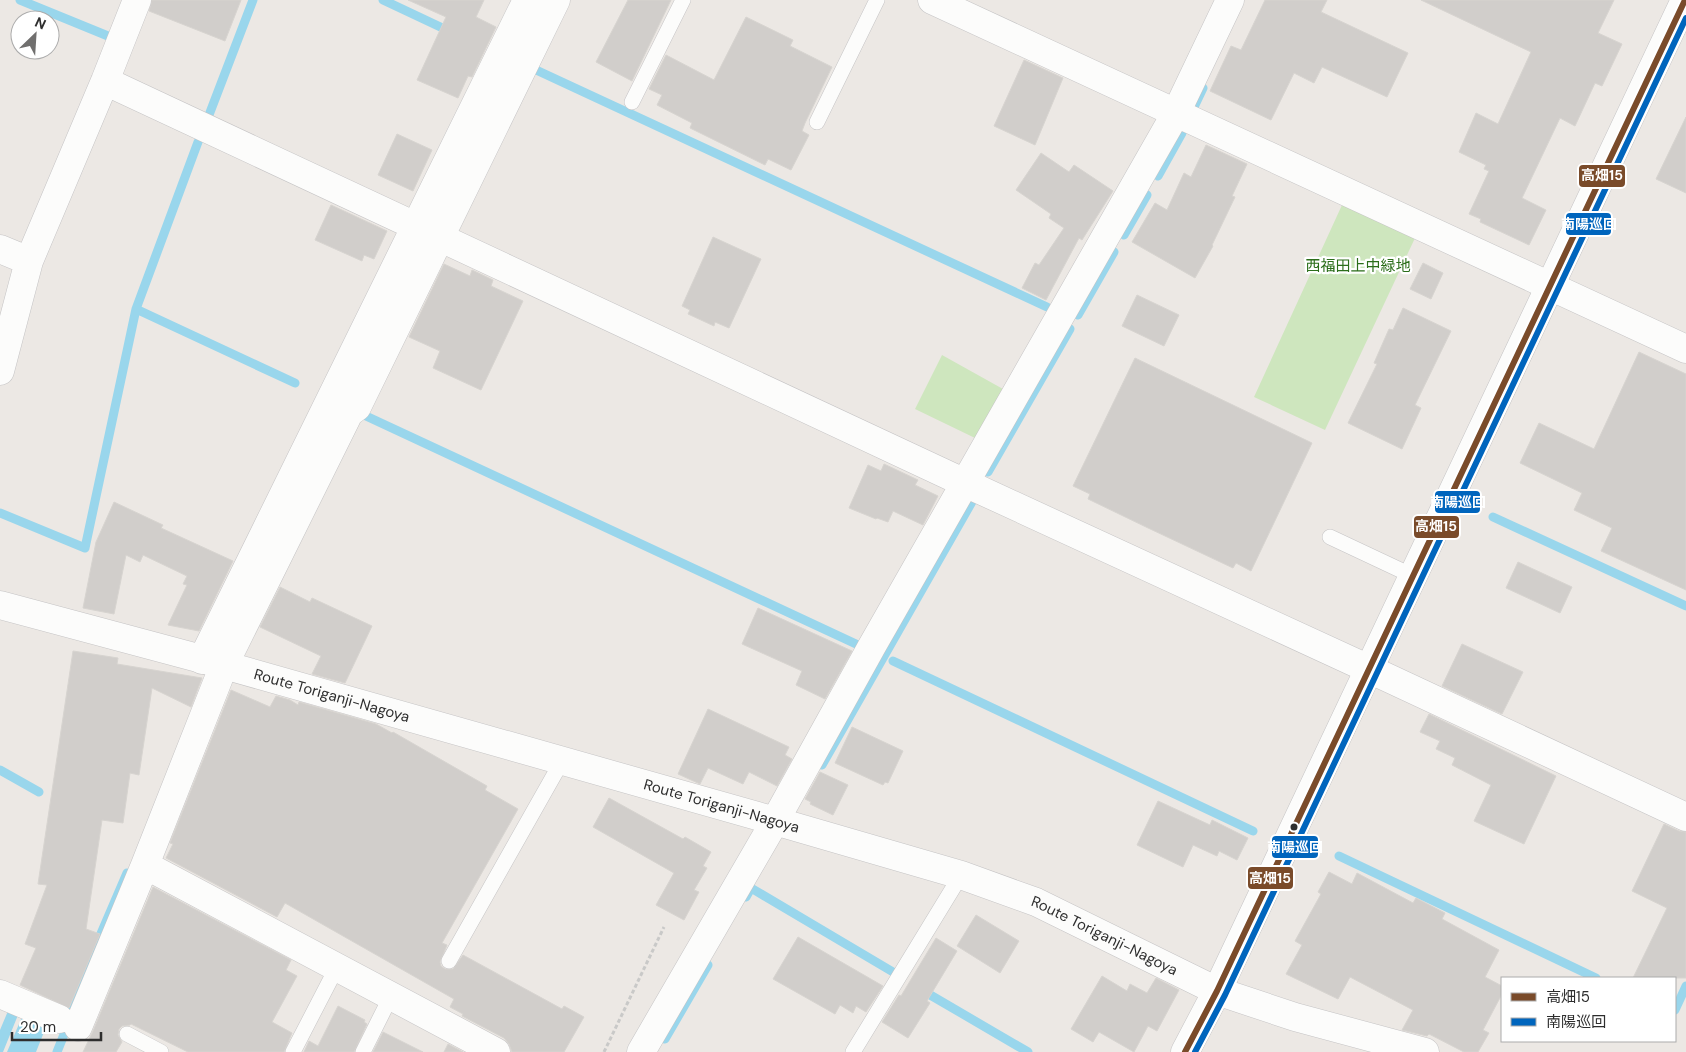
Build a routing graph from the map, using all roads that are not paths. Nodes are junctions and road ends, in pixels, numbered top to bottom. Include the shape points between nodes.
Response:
1 (137, 0) edge
2 (527, 0) edge
3 (556, 0) edge
4 (683, 0) edge
5 (877, 0) edge
6 (932, 0) edge
7 (1230, 0) edge
8 (1685, 0) edge
9 (105, 81) junction
10 (632, 102) dead end
11 (1176, 113) junction
12 (817, 122) dead end
13 (415, 226) junction
14 (440, 238) junction
15 (0, 249) edge
16 (29, 261) junction
17 (1551, 285) junction
18 (1686, 349) edge
19 (0, 371) edge
20 (964, 483) junction
21 (1330, 537) dead end
22 (1413, 576) junction
23 (0, 605) edge
24 (213, 662) junction
25 (1369, 669) junction
26 (562, 761) junction
27 (1686, 817) edge
28 (775, 821) junction
29 (145, 865) junction
30 (961, 875) junction
31 (449, 961) dead end
32 (337, 967) junction
33 (1217, 991) junction
34 (0, 994) edge
35 (391, 996) junction
36 (126, 1034) dead end
37 (161, 1052) edge
38 (293, 1052) edge
39 (363, 1052) edge
40 (496, 1052) edge
41 (641, 1052) edge
42 (853, 1052) edge
43 (1185, 1052) edge
44 (1425, 1052) edge

1 - 9 street
2 - 13 street
3 - 14 street
4 - 10 lane
5 - 12 lane
6 - 11 street
7 - 11 street
8 - 17 street
9 - 13 street
9 - 16 street
11 - 17 street
11 - 20 street
13 - 14 street
13 - 24 street
14 - 20 street
14 - 24 street via 357,407 349,413
15 - 16 street
16 - 19 street
17 - 18 street
17 - 22 street
20 - 25 street
20 - 28 street
21 - 22 lane
22 - 25 street
23 - 24 street, Route Toriganji-Nagoya
24 - 26 street, Route Toriganji-Nagoya
24 - 29 street
25 - 27 street
25 - 33 street
26 - 28 street, Route Toriganji-Nagoya
26 - 31 lane
28 - 30 street, Route Toriganji-Nagoya
28 - 41 street
29 - 32 street
29 - 34 street via 69,1023
30 - 33 street, Route Toriganji-Nagoya via 1036,902
30 - 42 lane
32 - 35 street
32 - 38 lane
33 - 43 street
33 - 44 street, Route Toriganji-Nagoya via 1295,1017
35 - 39 lane
35 - 40 street
36 - 37 lane

